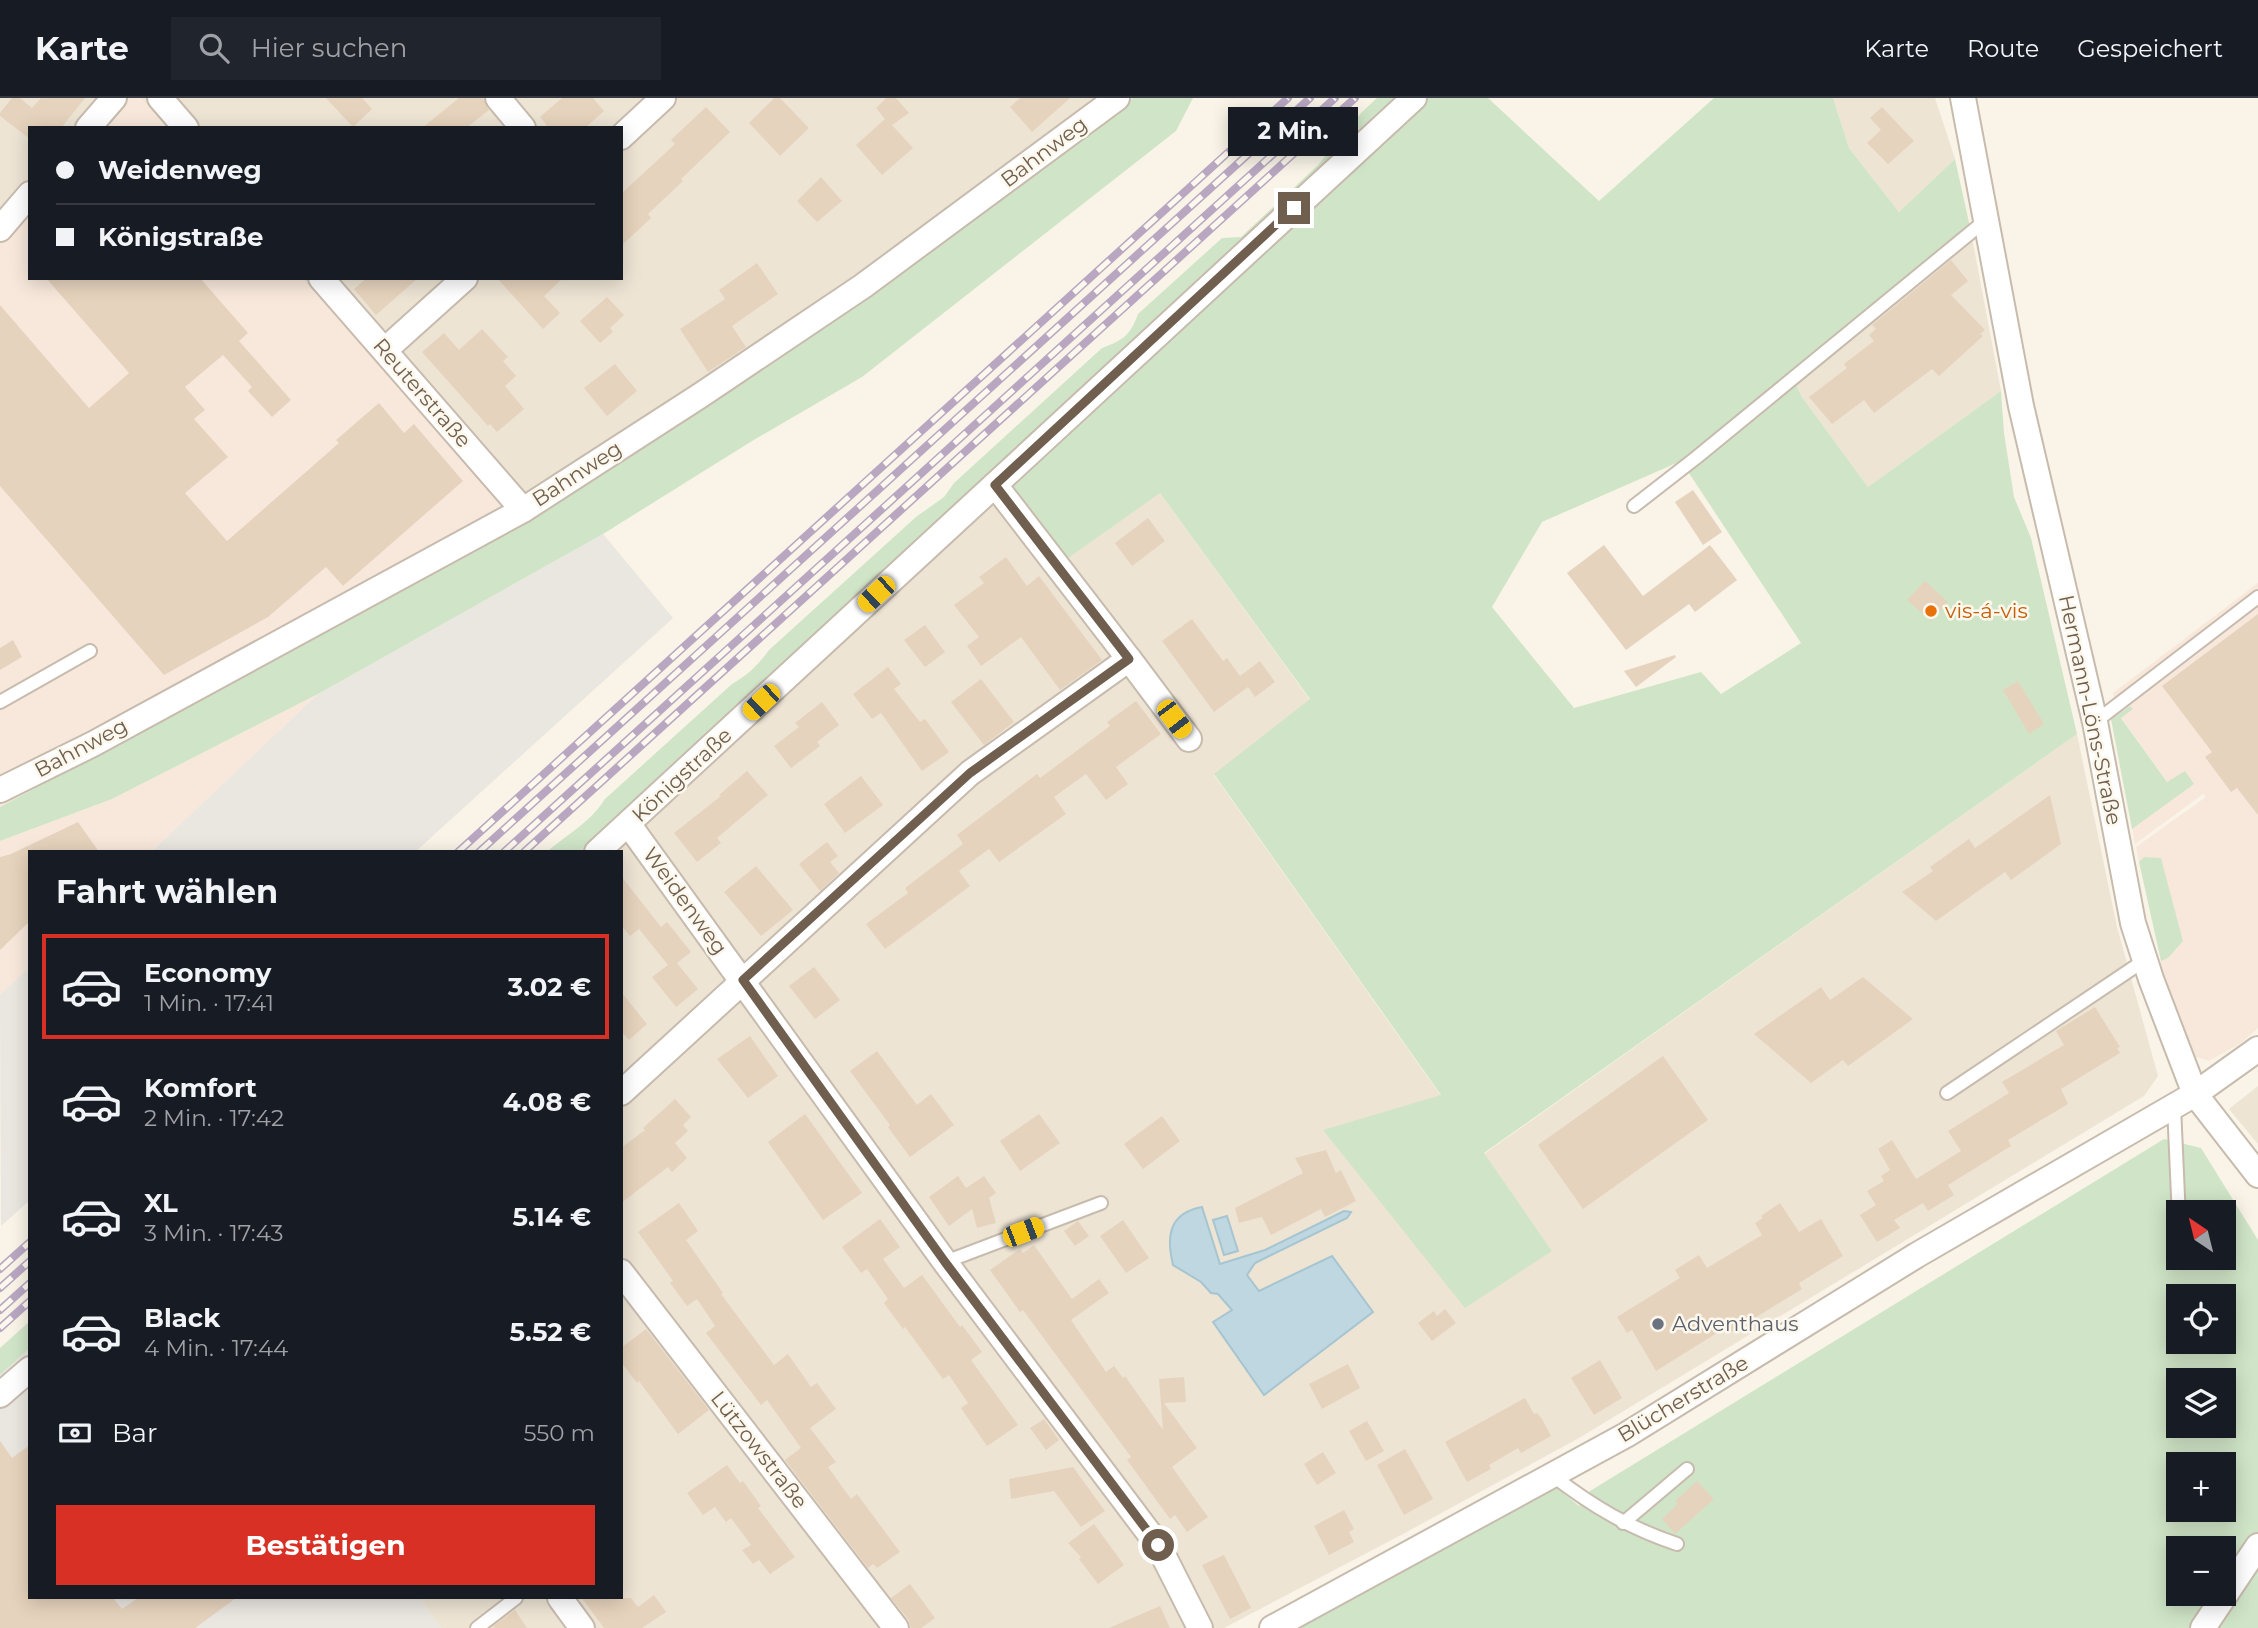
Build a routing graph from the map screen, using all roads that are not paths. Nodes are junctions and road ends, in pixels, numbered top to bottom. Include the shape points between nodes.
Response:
1 (114, 98) edge
2 (160, 98) edge
3 (498, 98) edge
4 (663, 98) edge
5 (1117, 98) edge
6 (1414, 98) edge
7 (1963, 98) edge
8 (90, 126) edge
9 (184, 126) edge
10 (521, 126) edge
11 (623, 135) edge
12 (28, 196) edge
13 (1986, 219) junction
14 (0, 229) edge
15 (323, 280) edge
16 (463, 280) edge
17 (385, 350) junction
18 (995, 485) junction
19 (1634, 506) dead end
20 (523, 510) junction
21 (2258, 597) edge
22 (90, 652) dead end
23 (1129, 659) junction
24 (0, 702) edge
25 (2095, 722) junction
26 (1189, 739) dead end
27 (0, 790) edge
28 (629, 825) junction
29 (599, 850) edge
30 (2145, 960) junction
31 (743, 980) junction
32 (2258, 1049) edge
33 (623, 1091) edge
34 (1947, 1093) dead end
35 (2184, 1100) junction
36 (2258, 1175) edge
37 (2180, 1200) edge
38 (1101, 1203) dead end
39 (945, 1262) junction
40 (623, 1275) edge
41 (28, 1371) edge
42 (0, 1395) edge
43 (1687, 1469) dead end
44 (1552, 1475) junction
45 (1623, 1523) junction
46 (1677, 1544) dead end
47 (2258, 1546) edge
48 (515, 1599) edge
49 (561, 1599) edge
50 (1277, 1627) edge
51 (477, 1628) edge
52 (582, 1628) edge
53 (896, 1628) edge
54 (1200, 1628) edge
55 (2203, 1628) edge

1 - 8 street
2 - 9 street
3 - 10 street
4 - 11 street
5 - 20 street, Bahnweg via 863,286
6 - 18 street, Königstraße
7 - 13 street, Hermann-Löns-Straße
12 - 14 street
13 - 19 lane
13 - 25 street, Hermann-Löns-Straße via 2021,405
15 - 17 street, Reuterstraße
16 - 17 street
17 - 20 street, Reuterstraße
18 - 23 street
18 - 28 street, Königstraße
20 - 27 street, Bahnweg
21 - 25 lane
22 - 24 lane
23 - 26 street
23 - 31 street via 970,773
25 - 30 street, Hermann-Löns-Straße via 2133,923
28 - 29 street, Königstraße
28 - 31 street, Weidenweg
30 - 34 lane
30 - 35 street, Hermann-Löns-Straße
31 - 33 street
31 - 39 street, Weidenweg
32 - 35 street, Blücherstraße
35 - 36 street, Hermann-Löns-Straße
35 - 37 lane
35 - 44 street, Blücherstraße
38 - 39 lane
39 - 54 street, Weidenweg via 1158,1545
40 - 53 street, Lützowstraße
41 - 42 street
43 - 45 lane
44 - 45 lane
44 - 50 street, Blücherstraße
45 - 46 lane
47 - 55 street
48 - 51 lane
49 - 52 street

